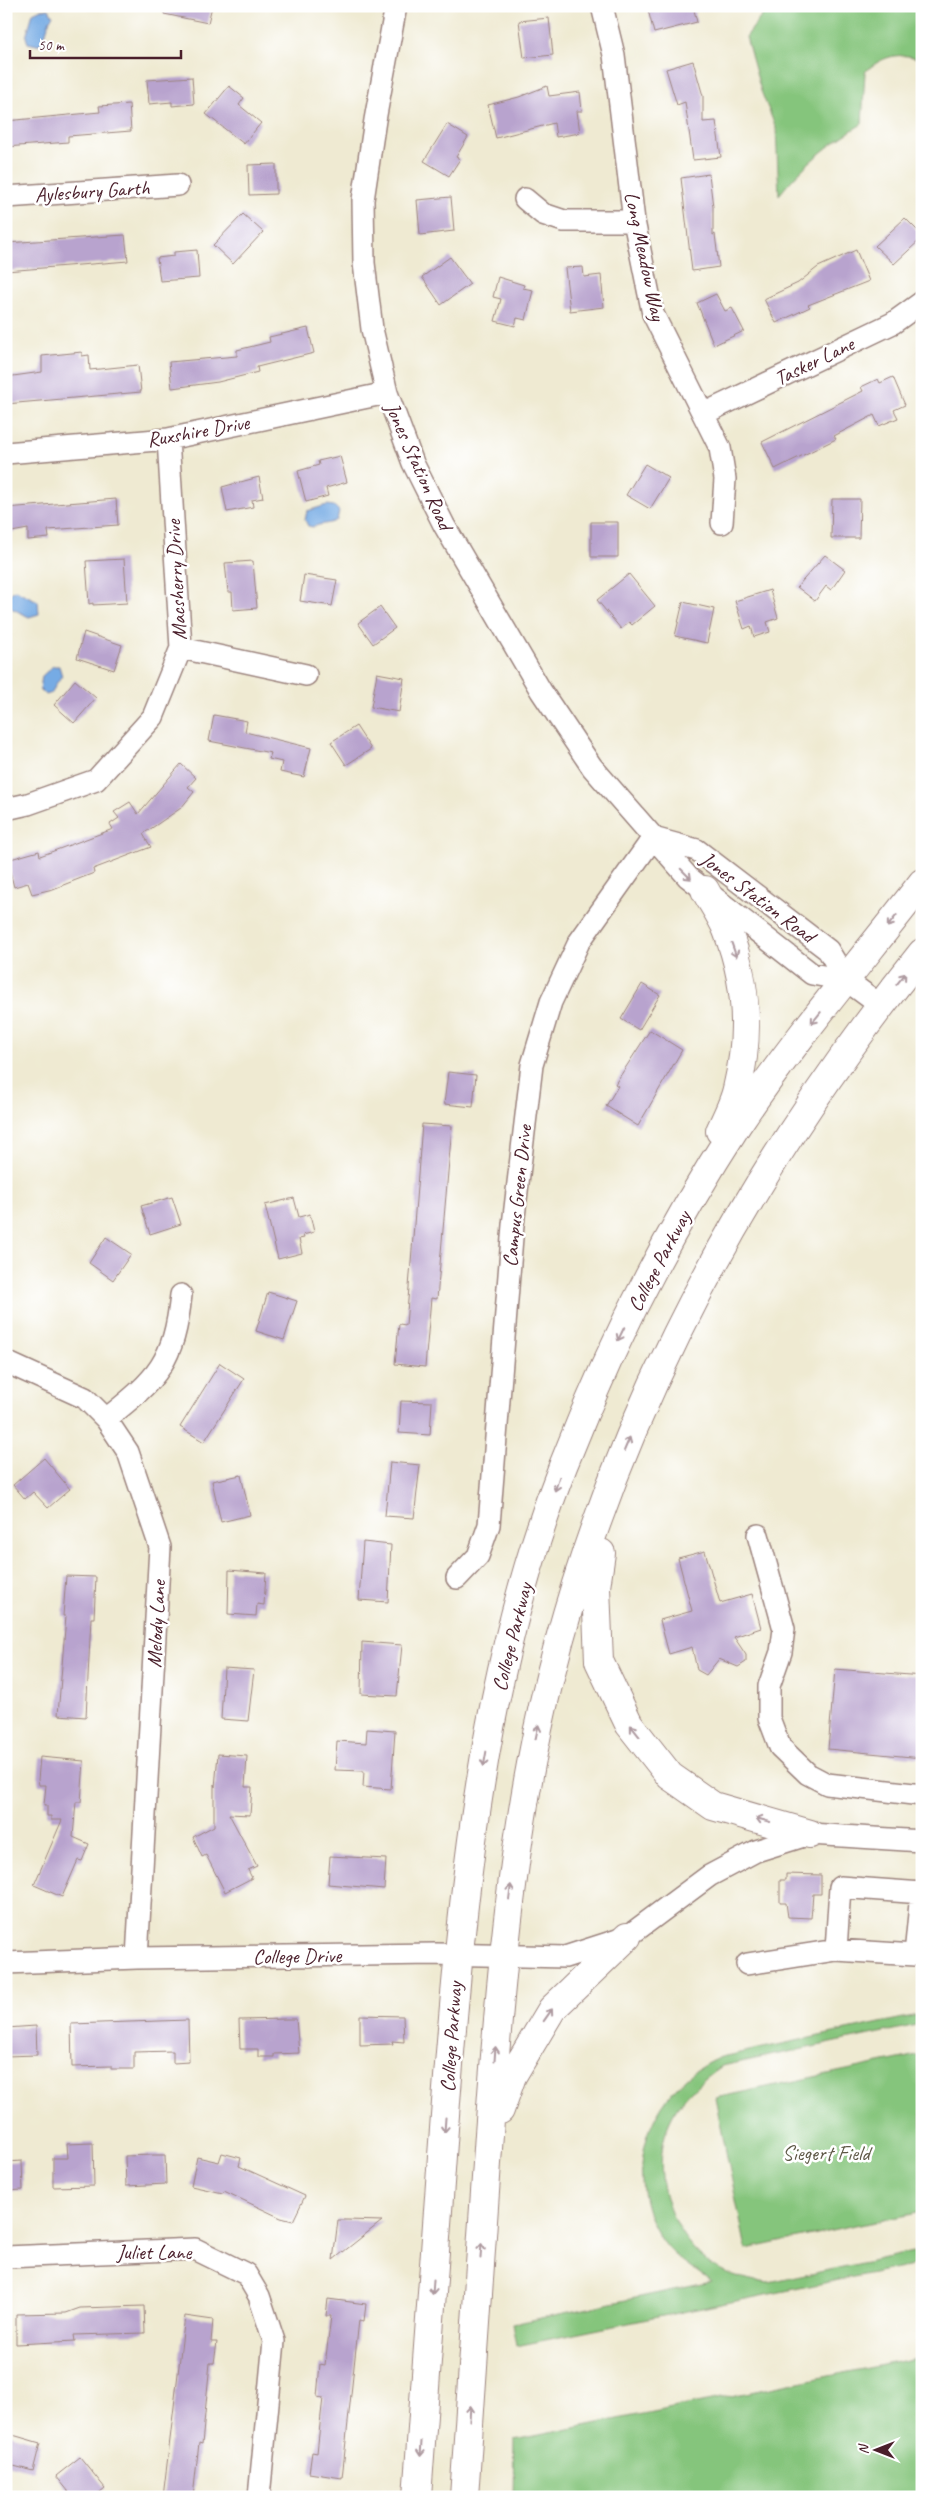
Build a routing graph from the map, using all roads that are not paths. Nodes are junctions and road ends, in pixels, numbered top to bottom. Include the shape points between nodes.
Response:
1 (396, 6) edge
2 (602, 6) edge
3 (178, 185) dead end
4 (6, 197) edge
5 (525, 199) dead end
6 (634, 221) junction
7 (922, 302) edge
8 (387, 393) junction
9 (703, 414) junction
10 (168, 439) junction
11 (6, 453) edge
12 (722, 524) dead end
13 (181, 648) junction
14 (306, 675) dead end
15 (6, 809) edge
16 (653, 838) junction
17 (922, 883) edge
18 (705, 890) junction
19 (922, 953) edge
20 (846, 980) junction
21 (880, 1005) junction
22 (691, 1203) junction
23 (181, 1295) dead end
24 (6, 1362) edge
25 (106, 1419) junction
26 (611, 1482) junction
27 (758, 1535) dead end
28 (458, 1578) dead end
29 (922, 1795) edge
30 (810, 1834) junction
31 (922, 1841) edge
32 (922, 1894) edge
33 (627, 1937) junction
34 (836, 1950) junction
35 (458, 1954) junction
36 (502, 1956) junction
37 (137, 1958) junction
38 (6, 1963) edge
39 (747, 1964) dead end
40 (488, 2155) junction
41 (6, 2257) edge
42 (258, 2497) edge
43 (417, 2497) edge
44 (464, 2497) edge

1 - 8 street, Jones Station Road via 363,200 372,328
2 - 6 street, Long Meadow Way via 614,54
3 - 4 street, Aylesbury Garth
5 - 6 street via 543,214 564,221
6 - 9 street, Long Meadow Way via 653,314
7 - 9 street, Tasker Lane via 892,323
8 - 10 street, Ruxshire Drive
8 - 16 street, Jones Station Road via 414,463 444,525 541,691 592,766
9 - 12 street, Long Meadow Way via 720,448 724,480
10 - 11 street, Ruxshire Drive
10 - 13 street, Macsherry Drive
13 - 14 street
13 - 15 street, Macsherry Drive via 153,716 96,780
16 -> 18 street, Jones Station Road via 688,877
16 - 20 street, Jones Station Road via 697,850 828,950
16 - 28 street, Campus Green Drive via 579,942 551,1002 532,1065 513,1225 489,1525 478,1556
17 -> 20 main road, College Parkway
18 - 20 street, Jones Station Road via 812,974
18 -> 22 main road via 727,929 736,958 743,987 746,1024 737,1090
21 -> 19 main road
20 - 21 street, Jones Station Road
20 -> 22 main road, College Parkway via 738,1124
26 -> 21 main road via 656,1375 720,1248 798,1123
22 -> 35 main road, College Parkway via 603,1370 562,1468 521,1593 474,1820
23 - 25 street via 177,1329 164,1364 138,1394
24 - 25 street, Melody Lane via 85,1398
25 - 37 street, Melody Lane via 128,1452 160,1547
30 -> 26 main road via 713,1806 670,1776 630,1724 599,1661 596,1587
36 -> 26 main road via 531,1761 548,1687 567,1616
27 - 29 street via 784,1629 781,1652 769,1686 769,1718 780,1746 808,1774 827,1784
30 - 31 street
30 - 33 street, College Drive via 756,1850 710,1876
32 - 34 street via 915,1955
32 - 34 street via 840,1887
33 - 36 street, College Drive via 565,1957
40 -> 33 main road via 512,2076 531,2040 552,2009
34 - 39 street
35 - 36 street, College Drive
35 - 37 street, College Drive
35 -> 43 main road, College Parkway
40 -> 36 main road
37 - 38 street, College Drive
44 -> 40 main road
41 - 42 street, Juliet Lane via 195,2249 246,2274 259,2296 274,2341

